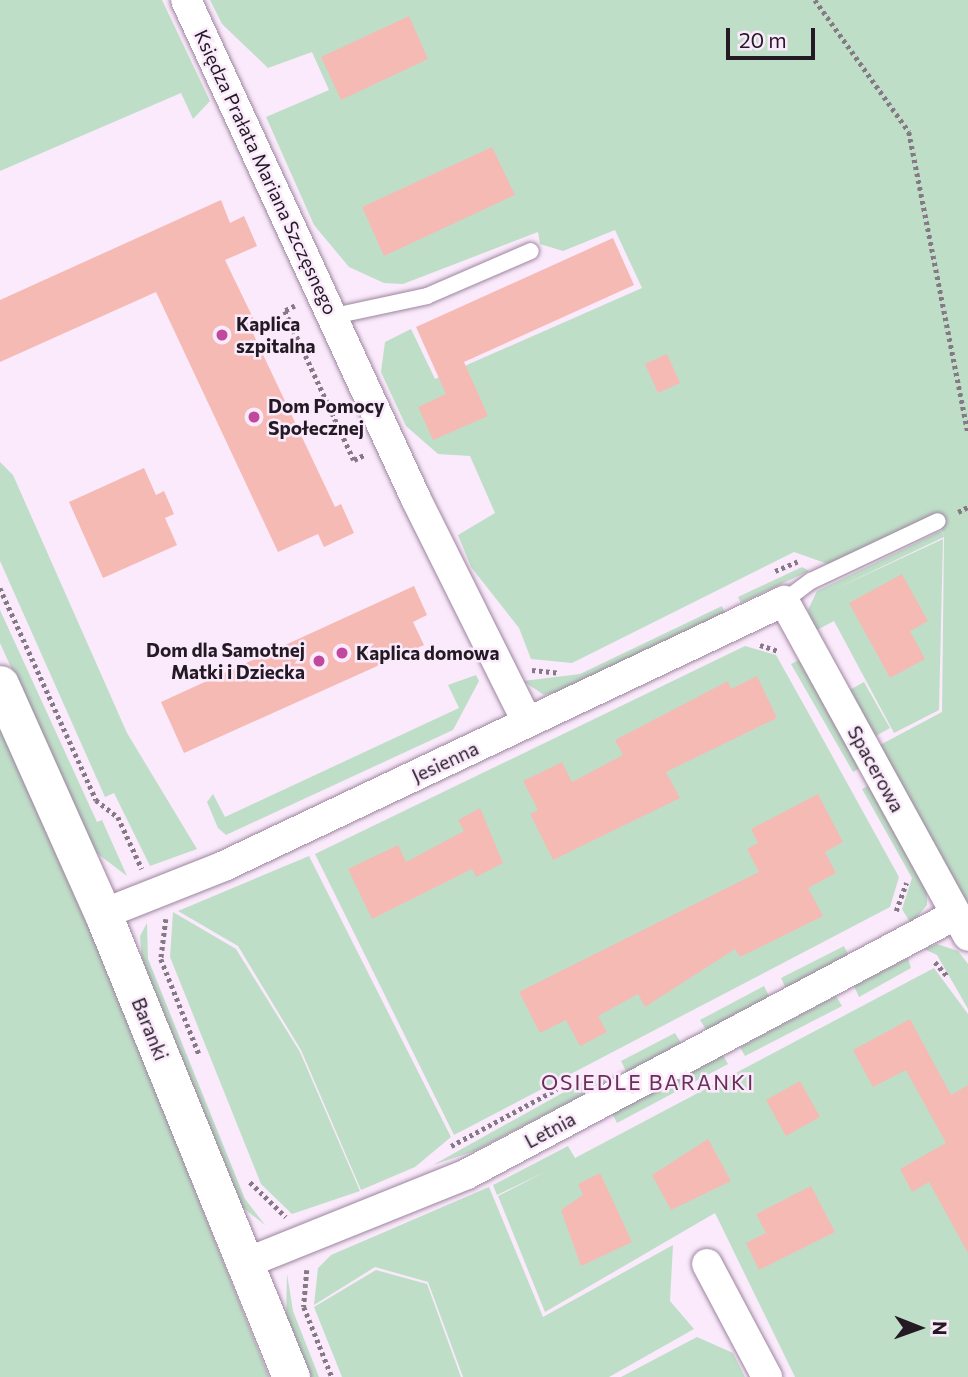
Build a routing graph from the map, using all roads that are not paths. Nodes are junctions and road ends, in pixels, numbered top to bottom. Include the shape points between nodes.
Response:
1 (186, 0) edge
2 (531, 251) dead end
3 (334, 316) junction
4 (938, 521) dead end
5 (784, 601) junction
6 (0, 684) edge
7 (527, 722) junction
8 (103, 914) junction
9 (962, 926) edge
10 (246, 1263) junction
11 (707, 1264) dead end
12 (291, 1377) edge
13 (766, 1377) edge

1 - 3 street, Księdza Prałata Mariana Szczęsnego
2 - 3 lane via 427,296
3 - 7 street, Księdza Prałata Mariana Szczęsnego
4 - 5 lane via 811,581
5 - 7 street, Jesienna
5 - 9 street, Spacerowa
6 - 8 street, Baranki
7 - 8 street, Jesienna
8 - 10 street, Baranki
9 - 10 street, Letnia via 467,1174
10 - 12 street, Baranki
11 - 13 street

